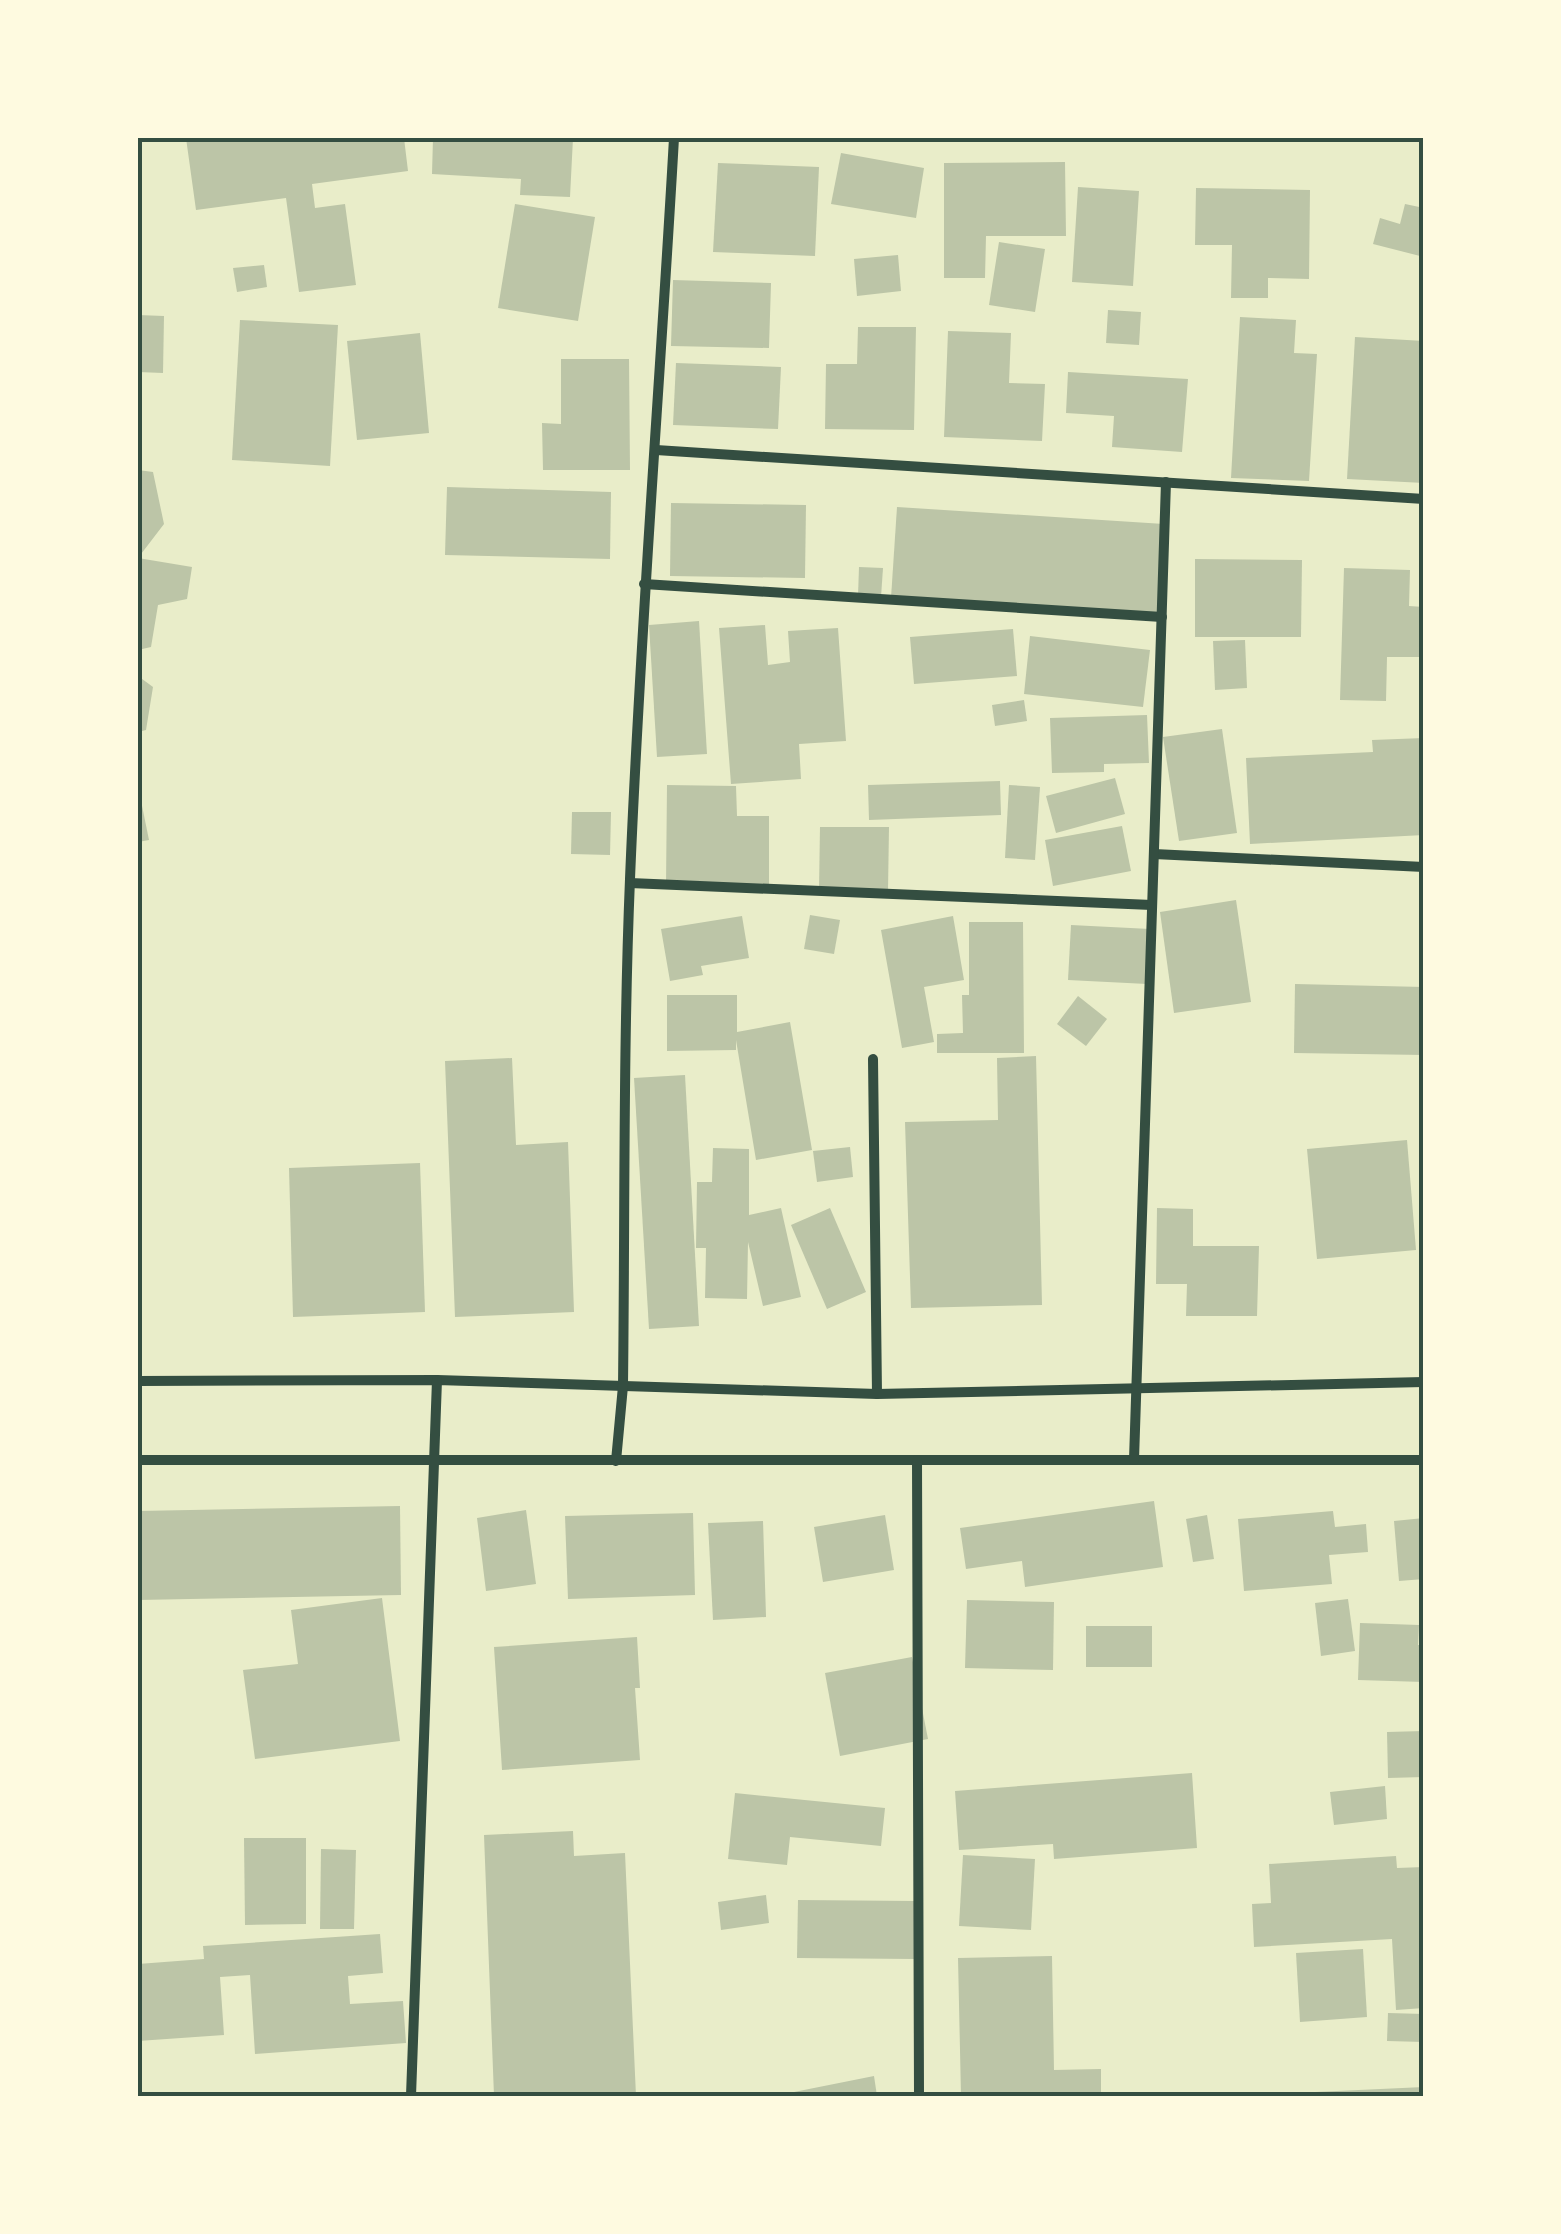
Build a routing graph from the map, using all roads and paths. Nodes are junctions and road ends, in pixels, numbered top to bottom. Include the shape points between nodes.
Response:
1 (674, 138) edge
2 (656, 450) junction
3 (1166, 482) junction
4 (1424, 499) edge
5 (644, 584) junction
6 (1162, 617) junction
7 (1154, 854) junction
8 (1424, 867) edge
9 (630, 883) junction
10 (1152, 905) junction
11 (873, 1058) dead end
12 (437, 1380) junction
13 (138, 1381) edge
14 (1424, 1382) edge
15 (623, 1386) junction
16 (1137, 1386) junction
17 (877, 1394) junction
18 (436, 1459) junction
19 (138, 1460) edge
20 (916, 1460) junction
21 (1134, 1460) junction
22 (1424, 1460) edge
23 (616, 1461) junction
24 (412, 2096) edge
25 (919, 2096) edge

1 - 2 street
2 - 3 street
2 - 5 street
3 - 4 street
3 - 6 street
5 - 6 street
5 - 9 street
6 - 7 street
7 - 8 street
7 - 10 street
9 - 10 street
9 - 15 street
10 - 16 street
11 - 17 street
12 - 13 street
12 - 15 street
12 - 18 street
14 - 16 street
15 - 17 street
15 - 23 street
16 - 17 street
16 - 21 street
18 - 19 street
18 - 23 street
18 - 24 street
20 - 21 street
20 - 23 street
20 - 25 street
21 - 22 street

